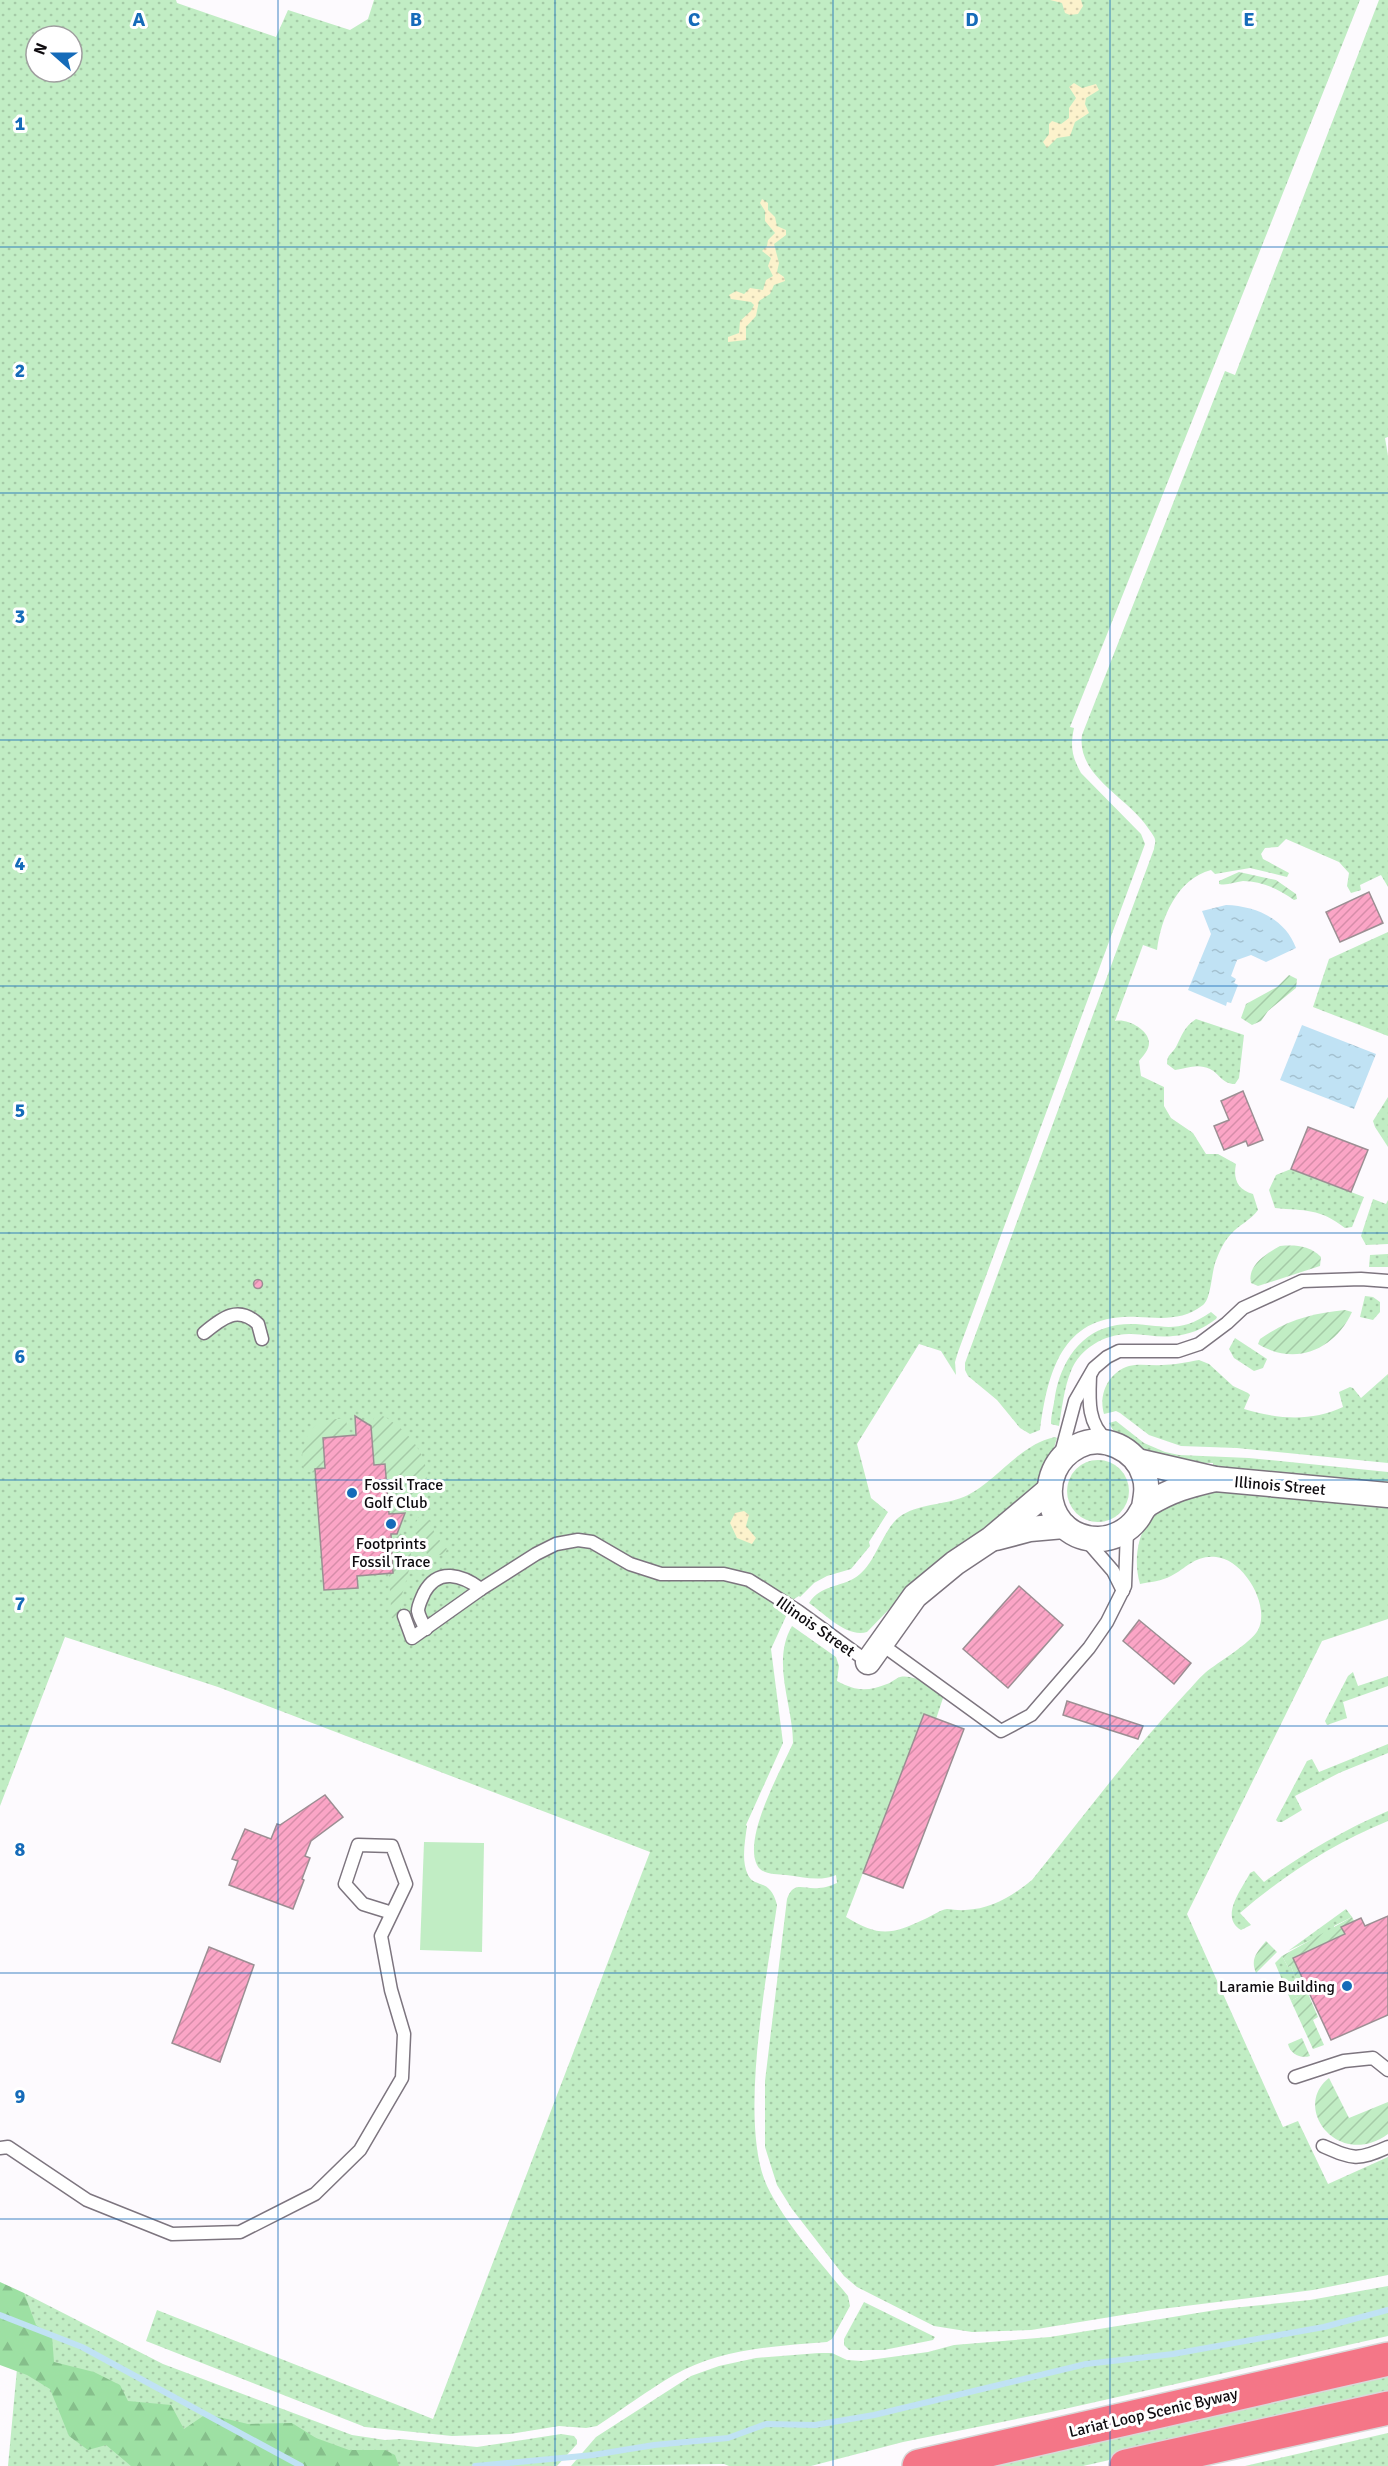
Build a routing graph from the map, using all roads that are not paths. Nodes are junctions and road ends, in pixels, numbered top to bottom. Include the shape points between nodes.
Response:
1 (1388, 1281) edge
2 (204, 1333) dead end
3 (262, 1339) dead end
4 (1090, 1374) junction
5 (1111, 1443) junction
6 (1059, 1461) junction
7 (1137, 1461) junction
8 (1215, 1479) junction
9 (1049, 1490) junction
10 (1388, 1495) edge
11 (1144, 1507) junction
12 (1126, 1530) junction
13 (1074, 1531) junction
14 (991, 1539) junction
15 (481, 1589) junction
16 (1123, 1591) junction
17 (404, 1616) dead end
18 (426, 1629) junction
19 (875, 1653) junction
20 (392, 1913) junction
21 (1388, 2070) edge
22 (1294, 2077) dead end
23 (1323, 2146) dead end
24 (1388, 2147) edge
25 (0, 2148) edge
26 (1388, 2359) edge
27 (1388, 2408) edge
28 (919, 2466) edge
29 (1126, 2466) edge

1 - 4 lane via 1302,1281 1244,1308 1199,1344 1178,1351 1119,1351 1099,1363
2 - 3 lane via 229,1314 242,1314 258,1324
4 - 5 lane via 1093,1422
4 - 6 lane via 1075,1401
5 - 6 street via 1081,1444
5 - 7 street
6 - 9 street
7 - 8 street, Illinois Street
7 - 11 street via 1147,1491
8 - 10 street, Illinois Street
8 - 11 street via 1173,1489
9 - 13 street via 1056,1515
9 - 14 street, Illinois Street
11 - 12 street
12 - 13 street via 1106,1538
12 - 16 lane
13 - 14 street, Illinois Street via 1030,1529
13 - 16 lane via 1113,1571
14 - 19 street, Illinois Street via 915,1596
15 - 18 lane, Illinois Street
15 - 18 lane via 467,1579 437,1578 420,1600 418,1611
15 - 19 lane, Illinois Street via 556,1544 592,1542 630,1564 661,1574 724,1574 749,1580
16 - 19 lane via 1095,1640 1038,1707 1001,1731
17 - 18 lane via 412,1638
20 - 20 lane via 405,1884 392,1846 358,1845 345,1884 363,1904
20 - 25 lane via 381,1936 404,2034 402,2078 360,2150 315,2194 240,2232 172,2234 87,2200 8,2147
21 - 22 lane via 1373,2058 1344,2061
23 - 24 lane via 1349,2158
26 - 28 highway, Lariat Loop Scenic Byway
27 - 29 highway

